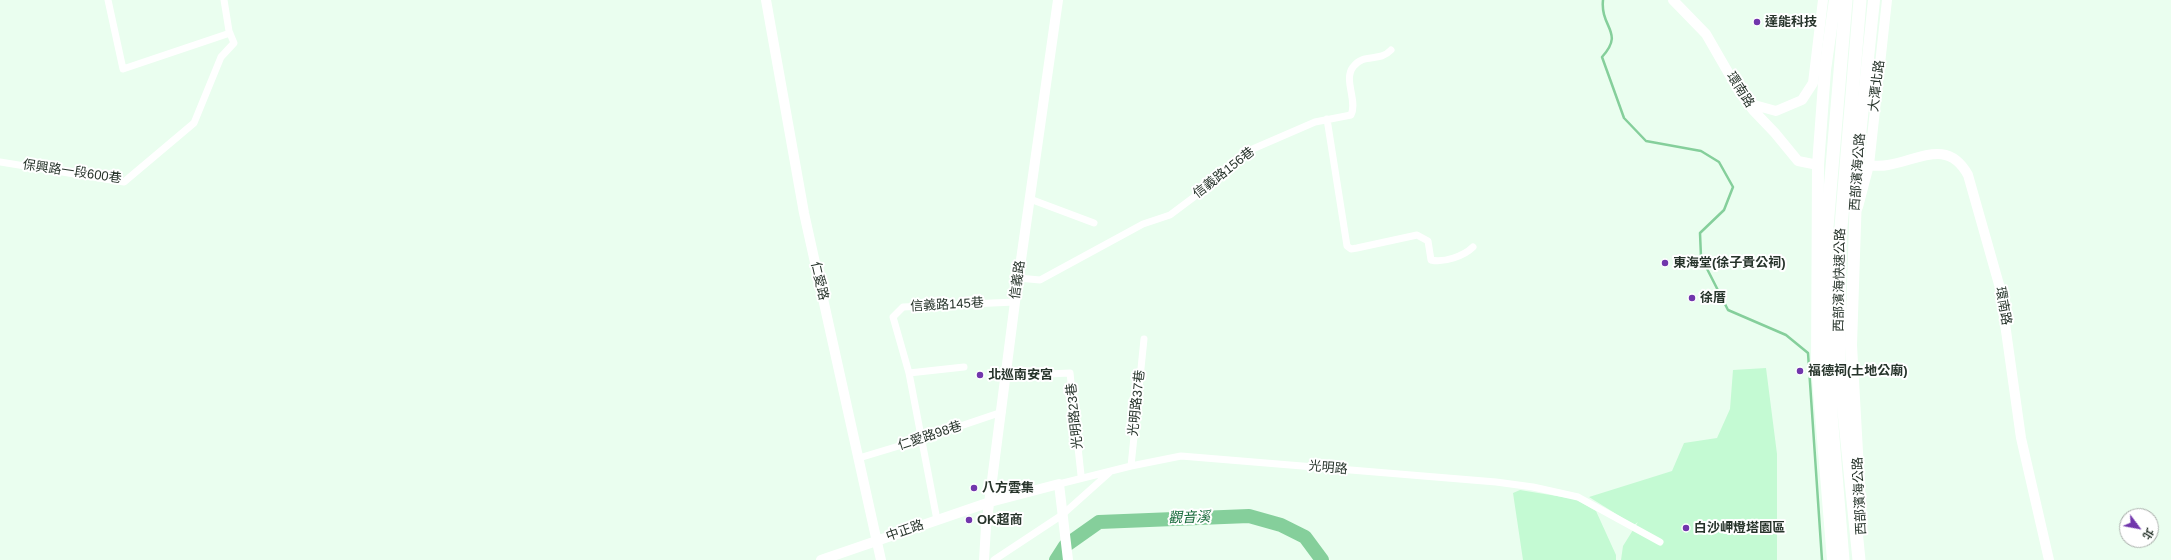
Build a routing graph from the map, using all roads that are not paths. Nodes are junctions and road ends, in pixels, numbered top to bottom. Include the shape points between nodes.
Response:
1 (108, 0) edge
2 (224, 0) edge
3 (766, 0) edge
4 (1058, 0) edge
5 (1672, 0) edge
6 (1823, 0) edge
7 (1835, 0) edge
8 (1846, 0) edge
9 (1860, 0) edge
10 (1874, 0) edge
11 (1887, 0) edge
12 (230, 33) junction
13 (1391, 50) dead end
14 (1747, 103) junction
15 (1327, 119) junction
16 (0, 162) edge
17 (1818, 165) junction
18 (1863, 165) junction
19 (1030, 199) junction
20 (1094, 223) dead end
21 (1473, 247) dead end
22 (1018, 278) junction
23 (1015, 302) junction
24 (1144, 339) dead end
25 (964, 367) dead end
26 (909, 373) junction
27 (1006, 376) junction
28 (1002, 412) junction
29 (922, 440) junction
30 (859, 458) junction
31 (1853, 465) junction
32 (1130, 466) junction
33 (1110, 472) junction
34 (1830, 472) junction
35 (1081, 475) dead end
36 (1059, 484) junction
37 (990, 502) junction
38 (1062, 515) junction
39 (937, 520) junction
40 (877, 541) junction
41 (1660, 542) dead end
42 (821, 560) edge
43 (881, 560) edge
44 (984, 560) edge
45 (994, 560) edge
46 (1068, 560) edge
47 (1833, 560) edge
48 (1843, 560) edge
49 (1858, 560) edge
50 (1865, 560) edge
51 (2049, 560) edge

1 - 12 street via 122,69
2 - 12 street
3 - 30 street, 仁愛路 via 804,214
4 - 19 street, 信義路
5 - 14 street, 環南路 via 1706,34
6 - 14 street via 1813,83 1802,100 1776,111
7 - 17 main road via 1825,70
8 - 34 highway, 西部濱海快速公路 via 1826,239
9 - 31 highway, 西部濱海快速公路 via 1840,239 1839,362
10 - 18 main road, 西部濱海公路
11 - 18 street, 大潭北路
12 - 16 street, 保興路一段600巷 via 234,43 221,57 194,122 124,182
13 - 15 street, 信義路156巷 via 1380,58 1365,58 1353,67 1350,75 1352,113 1349,116
14 - 17 street, 環南路 via 1798,161
15 - 21 street via 1347,246 1351,249 1417,235 1428,241 1431,260 1436,261 1466,254
15 - 22 street, 信義路156巷 via 1289,131 1248,151 1218,179 1170,214 1143,224 1040,280
17 - 34 main road via 1818,366
18 - 31 main road, 西部濱海公路 via 1855,218 1851,345
18 - 51 street, 環南路 via 1888,165 1932,153 1944,154 1954,158 1968,175 2000,288 2021,438
19 - 20 street
19 - 22 street, 信義路
22 - 23 street, 信義路
23 - 26 street, 信義路145巷 via 903,307 893,317
23 - 27 street, 信義路
24 - 32 street, 光明路37巷
25 - 26 street
26 - 29 street
27 - 28 street, 信義路
27 - 35 street, 光明路23巷 via 1070,373
28 - 29 street, 仁愛路98巷
28 - 37 street, 信義路
29 - 30 street, 仁愛路98巷
29 - 39 street
30 - 40 street, 仁愛路
31 - 49 highway, 西部濱海快速公路
31 - 50 main road, 西部濱海公路
32 - 33 street, 光明路
32 - 41 street, 光明路 via 1181,456 1533,487 1578,497
33 - 36 street, 光明路
33 - 38 street
34 - 47 main road
34 - 48 highway, 西部濱海快速公路
36 - 37 street, 光明路
36 - 38 street
37 - 39 street, 中正路
37 - 44 street, 信義路
38 - 45 street
38 - 46 street
39 - 40 street, 中正路
40 - 42 street, 中正路
40 - 43 street, 仁愛路

